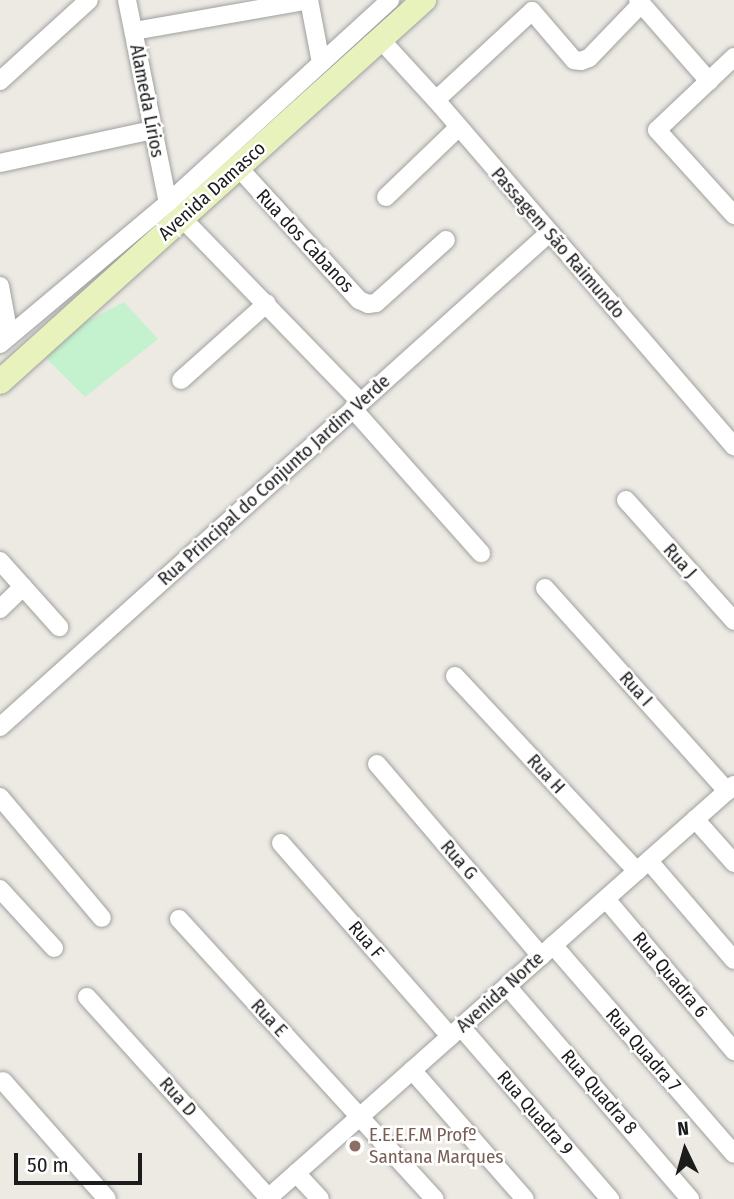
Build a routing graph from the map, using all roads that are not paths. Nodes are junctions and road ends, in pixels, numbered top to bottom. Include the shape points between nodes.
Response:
1 (89, 0) edge
2 (127, 0) edge
3 (309, 0) edge
4 (390, 0) edge
5 (424, 0) edge
6 (639, 2) edge
7 (134, 32) junction
8 (381, 40) junction
9 (734, 57) edge
10 (321, 63) junction
11 (709, 80) junction
12 (0, 81) edge
13 (436, 100) junction
14 (459, 127) junction
15 (153, 130) junction
16 (0, 163) edge
17 (238, 167) junction
18 (386, 197) dead end
19 (175, 210) junction
20 (734, 215) edge
21 (549, 233) junction
22 (446, 240) dead end
23 (0, 286) edge
24 (267, 303) junction
25 (5, 340) edge
26 (181, 380) dead end
27 (0, 382) edge
28 (356, 405) junction
29 (734, 447) edge
30 (626, 500) dead end
31 (481, 553) dead end
32 (0, 561) edge
33 (23, 587) junction
34 (545, 588) dead end
35 (0, 609) edge
36 (734, 621) edge
37 (59, 627) dead end
38 (455, 676) dead end
39 (0, 727) edge
40 (377, 764) dead end
41 (731, 788) edge
42 (0, 797) edge
43 (695, 819) junction
44 (281, 843) dead end
45 (734, 863) edge
46 (643, 866) junction
47 (0, 889) edge
48 (606, 899) junction
49 (102, 918) dead end
50 (178, 919) dead end
51 (54, 948) dead end
52 (547, 951) junction
53 (734, 960) edge
54 (507, 986) junction
55 (87, 997) dead end
56 (455, 1032) junction
57 (734, 1051) edge
58 (412, 1070) junction
59 (3, 1082) dead end
60 (360, 1116) junction
61 (734, 1154) edge
62 (296, 1172) junction
63 (267, 1198) edge
64 (107, 1199) edge
65 (320, 1199) edge
66 (435, 1199) edge
67 (525, 1199) edge
68 (610, 1199) edge
69 (691, 1199) edge

1 - 12 street
2 - 7 street, Alameda Lírios
3 - 7 street
3 - 10 street
4 - 10 street, Avenida Damasco
5 - 8 street, Avenida Damasco
6 - 11 street
6 - 13 street via 589,58 581,61 573,60 532,10
7 - 15 street, Alameda Lírios
8 - 13 street, Passagem São Raimundo
8 - 17 street, Avenida Damasco
9 - 11 street
10 - 19 street, Avenida Damasco
11 - 20 street via 657,130
13 - 14 street, Passagem São Raimundo
14 - 18 street
14 - 21 street, Passagem São Raimundo
15 - 16 street
15 - 19 street, Alameda Lírios
17 - 19 street, Avenida Damasco
17 - 22 street, Rua dos Cabanos via 359,300 376,303
19 - 24 street
19 - 25 street, Avenida Damasco
19 - 27 street, Avenida Damasco
21 - 28 street, Rua Principal do Conjunto Jardim Verde
21 - 29 street, Passagem São Raimundo
23 - 25 street
24 - 26 street
24 - 28 street
28 - 31 street
28 - 39 street, Rua Principal do Conjunto Jardim Verde
30 - 36 street, Rua J
32 - 33 street
33 - 35 street
33 - 37 street
34 - 41 street, Rua I
38 - 46 street, Rua H
40 - 52 street, Rua G
41 - 43 street, Avenida Norte
42 - 49 street
43 - 45 street
43 - 46 street, Avenida Norte
44 - 56 street, Rua F
46 - 48 street, Avenida Norte
46 - 53 street, Rua H
47 - 51 street
48 - 52 street, Avenida Norte
48 - 57 street, Rua Quadra 6
50 - 60 street, Rua E
52 - 54 street, Avenida Norte
52 - 61 street, Rua Quadra 7
54 - 56 street, Avenida Norte
54 - 69 street, Rua Quadra 8
55 - 63 street, Rua D
56 - 58 street, Avenida Norte
56 - 68 street, Rua Quadra 9
58 - 60 street, Avenida Norte
58 - 67 street
59 - 64 street
60 - 62 street, Avenida Norte
60 - 66 street, Rua E
62 - 63 street, Avenida Norte
62 - 65 street

